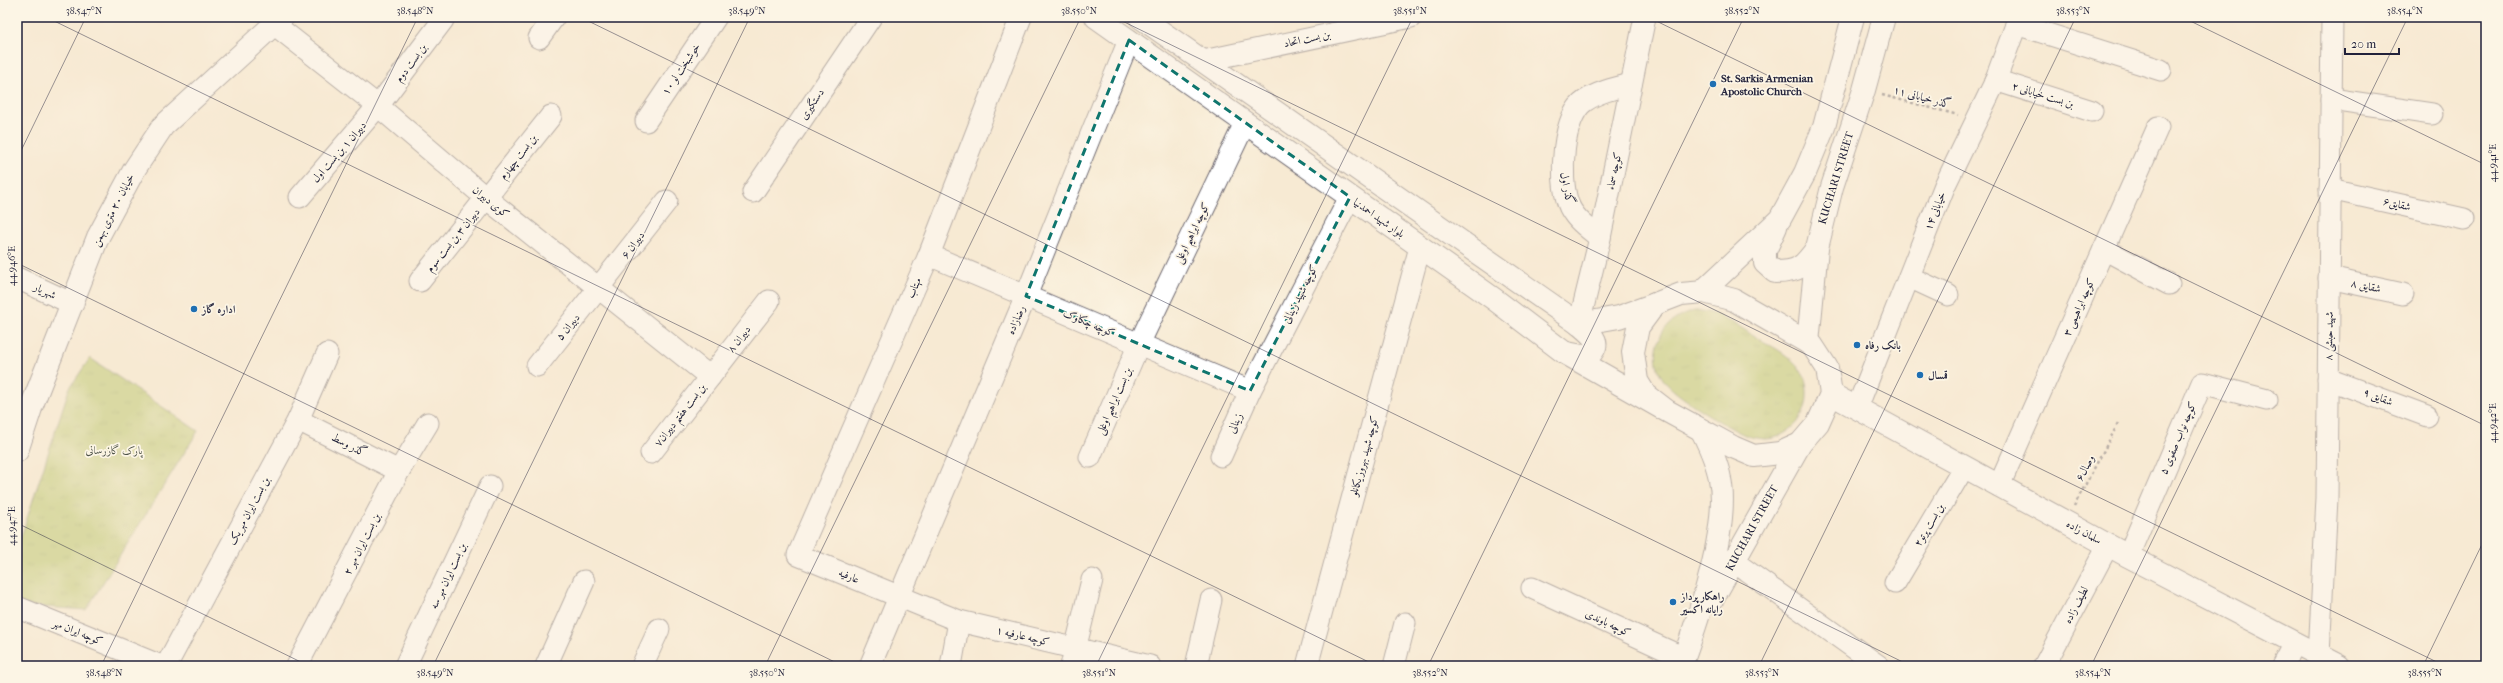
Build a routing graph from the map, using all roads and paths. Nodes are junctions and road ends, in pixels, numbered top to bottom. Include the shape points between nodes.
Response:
1 (554, 17) edge
2 (716, 17) edge
3 (871, 17) edge
4 (1021, 17) edge
5 (1096, 17) edge
6 (1140, 17) edge
7 (1411, 17) edge
8 (1645, 17) edge
9 (1854, 17) edge
10 (1884, 17) edge
11 (2332, 17) edge
12 (443, 20) dead end
13 (278, 21) edge
14 (2018, 21) edge
15 (539, 38) dead end
16 (1129, 40) junction
17 (1203, 62) junction
18 (2161, 70) dead end
19 (1995, 80) junction
20 (1630, 84) junction
21 (1864, 90) junction
22 (2331, 99) junction
23 (378, 106) junction
24 (2092, 111) dead end
25 (2432, 114) dead end
26 (551, 116) dead end
27 (1976, 120) junction
28 (646, 121) dead end
29 (1245, 123) junction
30 (2158, 127) dead end
31 (2330, 189) junction
32 (753, 192) dead end
33 (300, 197) dead end
34 (1350, 197) junction
35 (486, 198) junction
36 (667, 201) dead end
37 (1780, 219) junction
38 (2464, 219) dead end
39 (1600, 238) junction
40 (1420, 246) junction
41 (1817, 248) junction
42 (2104, 249) junction
43 (928, 255) junction
44 (1909, 277) junction
45 (17, 278) edge
46 (2329, 278) junction
47 (420, 281) dead end
48 (2169, 284) dead end
49 (599, 289) junction
50 (1702, 292) junction
51 (2403, 294) dead end
52 (1948, 295) dead end
53 (1026, 296) junction
54 (769, 301) dead end
55 (73, 304) junction
56 (1655, 304) junction
57 (1579, 324) junction
58 (1808, 342) junction
59 (1139, 344) junction
60 (1565, 353) junction
61 (327, 354) dead end
62 (537, 366) dead end
63 (710, 377) junction
64 (2328, 379) junction
65 (1250, 391) junction
66 (1831, 394) junction
67 (2267, 400) dead end
68 (1857, 408) junction
69 (1667, 411) junction
70 (2427, 416) dead end
71 (298, 420) junction
72 (2119, 422) dead end
73 (428, 423) dead end
74 (1702, 431) junction
75 (1800, 444) junction
76 (17, 451) edge
77 (651, 453) dead end
78 (1221, 456) dead end
79 (1090, 457) dead end
80 (1964, 467) junction
81 (399, 471) junction
82 (490, 486) dead end
83 (1999, 486) junction
84 (2066, 522) junction
85 (2108, 545) junction
86 (798, 555) joint
87 (2128, 556) junction
88 (1733, 561) junction
89 (1092, 580) dead end
90 (584, 581) dead end
91 (1895, 582) dead end
92 (1532, 588) dead end
93 (899, 598) junction
94 (1210, 600) dead end
95 (17, 607) edge
96 (959, 621) junction
97 (1405, 623) dead end
98 (659, 629) dead end
99 (1693, 634) junction
100 (2296, 643) junction
101 (2319, 655) junction
102 (1073, 657) edge
103 (1683, 662) edge
104 (161, 666) edge
105 (166, 666) edge
106 (297, 666) edge
107 (405, 666) edge
108 (546, 666) edge
109 (642, 666) edge
110 (870, 666) edge
111 (951, 666) edge
112 (1150, 666) edge
113 (1196, 666) edge
114 (1307, 666) edge
115 (1394, 666) edge
116 (1879, 666) edge
117 (2044, 666) edge
118 (2283, 666) edge
119 (2340, 666) edge

1 - 15 street
2 - 28 street, خوشبخت لو ۱۰
3 - 32 street, دستگیری
4 - 43 street, مهتاب
5 - 16 main road, بلوار شهید احمدنیا
6 - 17 main road
7 - 17 street, بن بست اتحاد
8 - 20 street, کوچه سماء
9 - 37 main road via 1824,126 1805,173
10 - 21 main road, KUCHARI STREET
11 - 22 street, شهید حبشی ۸
12 - 23 street, بن بست دوم
13 - 23 street, کوی دبیران
13 - 55 main road, خیابان ۲۰ متری بهمن via 163,126 134,170 98,237
14 - 18 street
14 - 19 street, خیابانی ۱۴
16 - 29 main road, بلوار شهید احمدنیا
16 - 53 street, رضازاده
17 - 57 main road
19 - 24 street, بن بست خیابانی ۲
19 - 27 street, خیابانی ۱۴
20 - 39 street, کوچه سماء
20 - 39 street, گذر اول via 1583,102 1569,126 1562,170 1568,203 1579,221
21 - 27 path, گذر خیابانی ۱۱
21 - 41 main road, KUCHARI STREET via 1832,187
22 - 25 street
22 - 31 street, شهید حبشی ۸
23 - 33 street, دبیران ۱ بن بست اول
23 - 35 street, کوی دبیران
26 - 35 street, بن بست چهارم
27 - 44 street, خیابانی ۱۴ via 1945,185
29 - 34 main road, بلوار شهید احمدنیا
29 - 59 street, کوچه ابراهیم اوغلی
30 - 42 street, کوچه ابراهیمی ۳
31 - 38 street, شقایق۶
31 - 46 street, شهید حبشی ۸
34 - 40 main road, بلوار شهید احمدنیا
34 - 65 street, کوچه شهید زینالی
35 - 47 street, دبیران ۳ بن بست سوم
35 - 49 street, کوی دبیران
36 - 49 street, دبیران ۶
37 - 41 main road via 1765,251 1765,264 1775,272 1791,272 1804,266
37 - 50 main road
39 - 57 street, کوچه سماء
40 - 60 main road, بلوار شهید احمدنیا
40 - 114 street, کوچه شهید بهروز یکانلو
41 - 58 main road, KUCHARI STREET
42 - 48 street
42 - 83 street, کوچه ابراهیمی ۳
43 - 53 street, کوچه چکاوک
43 - 86 street, مهتاب
44 - 52 street
44 - 68 street, خیابانی ۱۴
45 - 55 street, شهریار
46 - 51 street, شقایق ۸
46 - 64 street, شهید حبشی ۸
49 - 62 street, دبیران ۵
49 - 63 street, کوی دبیران
50 - 56 main road via 1681,294
50 - 58 main road via 1734,300
53 - 59 street, کوچه چکاوک
53 - 93 street, رضازاده
54 - 63 street, دبیران ۸
55 - 76 main road, خیابان ۲۰ متری بهمن via 32,405
56 - 57 main road via 1619,317
56 - 69 main road via 1638,327 1633,352 1637,381 1645,394
57 - 60 main road via 1593,335 1596,344 1594,351 1587,357
58 - 66 main road via 1827,368
59 - 65 street, کوچه چکاوک
59 - 79 street, بن بست ابراهیم اوغلی
60 - 69 main road, بلوار شهید احمدنیا
61 - 71 street, بن بست ایران مهر یک
63 - 77 street, بن بست هفتم دبیران۷
64 - 70 street, شقایق ۹
64 - 101 street, شهید حبشی ۸ via 2327,498
65 - 78 street, زینالی
66 - 68 main road, سلمان زاده
66 - 75 main road via 1818,423
67 - 87 street, کوچه نواب صفوی ۵ via 2202,383
68 - 80 main road, سلمان زاده
69 - 74 main road
71 - 81 street, گذر وسط
71 - 105 street, بن بست ایران مهر یک
72 - 84 path, وصال۶
73 - 81 street, ۲ بن بست ایران مهر
74 - 75 main road via 1754,456 1780,453
74 - 99 main road, KUCHARI STREET via 1714,456 1721,481 1721,513 1713,564
75 - 88 main road, KUCHARI STREET
80 - 83 main road, سلمان زاده
80 - 91 street, بن بست پرتو۲
81 - 106 street, ۲ بن بست ایران مهر
82 - 107 street, بن بست ایران مهر سه
83 - 84 main road, سلمان زاده
84 - 85 main road, سلمان زاده
85 - 87 main road, سلمان زاده
85 - 117 street, لطیف زاده
86 - 93 street, عارفیه
87 - 100 main road, سلمان زاده
88 - 99 main road, KUCHARI STREET
88 - 116 street
89 - 102 street
90 - 108 street
92 - 103 street, کوچه باوندی
93 - 96 street, کوچه عارفیه ۱
93 - 110 street, رضازاده
94 - 113 street
95 - 104 street, کوچه ایران مهر
96 - 102 street, کوچه عارفیه ۱
96 - 111 street
97 - 115 street
98 - 109 street
99 - 103 main road, KUCHARI STREET
100 - 101 main road, سلمان زاده
100 - 118 street
101 - 119 main road, سلمان زاده
102 - 112 street, کوچه عارفیه ۱

